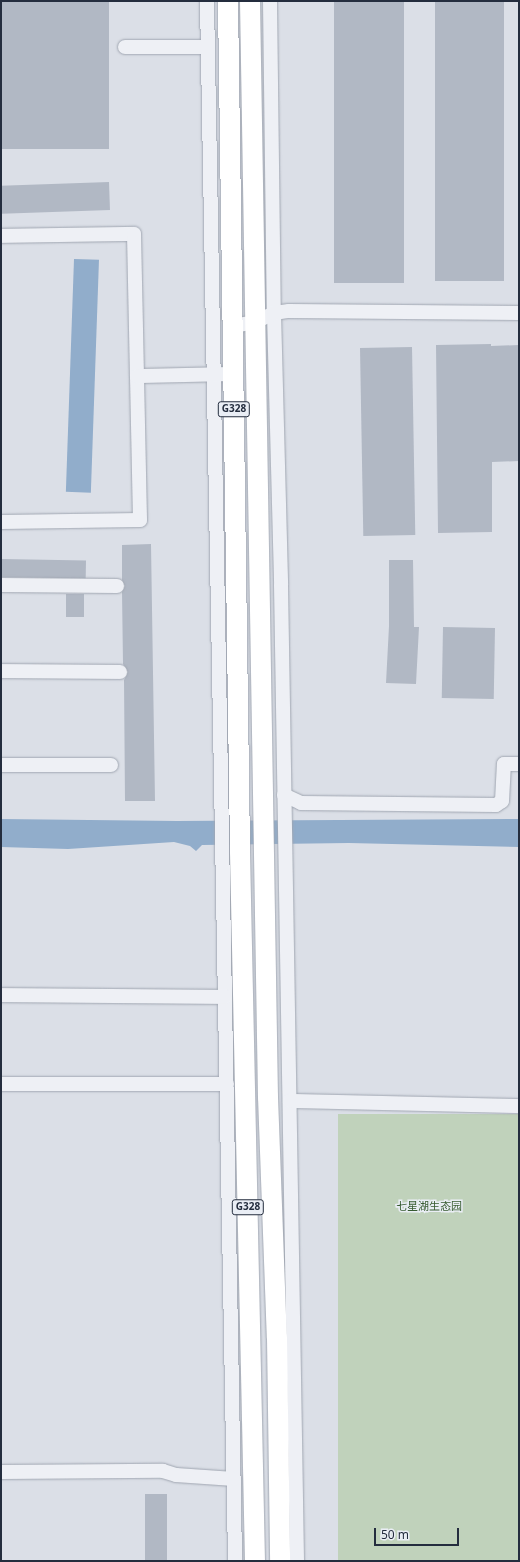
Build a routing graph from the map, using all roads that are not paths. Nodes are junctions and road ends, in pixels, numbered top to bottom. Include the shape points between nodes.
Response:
1 (207, 1) edge
2 (228, 1) edge
3 (250, 1) edge
4 (270, 1) edge
5 (125, 47) dead end
6 (208, 47) junction
7 (1, 236) edge
8 (274, 313) junction
9 (519, 313) edge
10 (255, 322) junction
11 (233, 326) junction
12 (224, 374) junction
13 (137, 376) junction
14 (1, 522) edge
15 (1, 585) edge
16 (117, 586) dead end
17 (1, 672) edge
18 (120, 672) dead end
19 (111, 764) dead end
20 (519, 764) edge
21 (1, 765) edge
22 (284, 796) junction
23 (231, 855) junction
24 (1, 995) edge
25 (225, 997) junction
26 (1, 1084) edge
27 (226, 1084) junction
28 (290, 1101) junction
29 (519, 1106) edge
30 (1, 1472) edge
31 (234, 1479) junction
32 (235, 1561) edge
33 (255, 1561) edge
34 (280, 1561) edge
35 (297, 1561) edge

1 - 6 street
2 - 11 highway, G328
3 - 10 highway, G328
4 - 8 street
5 - 6 street
6 - 12 street
7 - 13 street via 134,234
8 - 9 street
8 - 10 street
8 - 22 street
10 - 11 street
10 - 34 highway, G328 via 268,1097 277,1338
11 - 12 highway, G328
12 - 13 street
12 - 23 street via 221,813
12 - 23 highway, G328 via 240,818
13 - 14 street via 140,520
15 - 16 street
17 - 18 street
19 - 21 street
20 - 22 street via 504,764 502,801 496,805 301,803
22 - 28 street
23 - 25 street
23 - 33 highway, G328
24 - 25 street
25 - 27 street
26 - 27 street
27 - 31 street
28 - 29 street
28 - 35 street
30 - 31 street via 163,1471 176,1475
31 - 32 street

